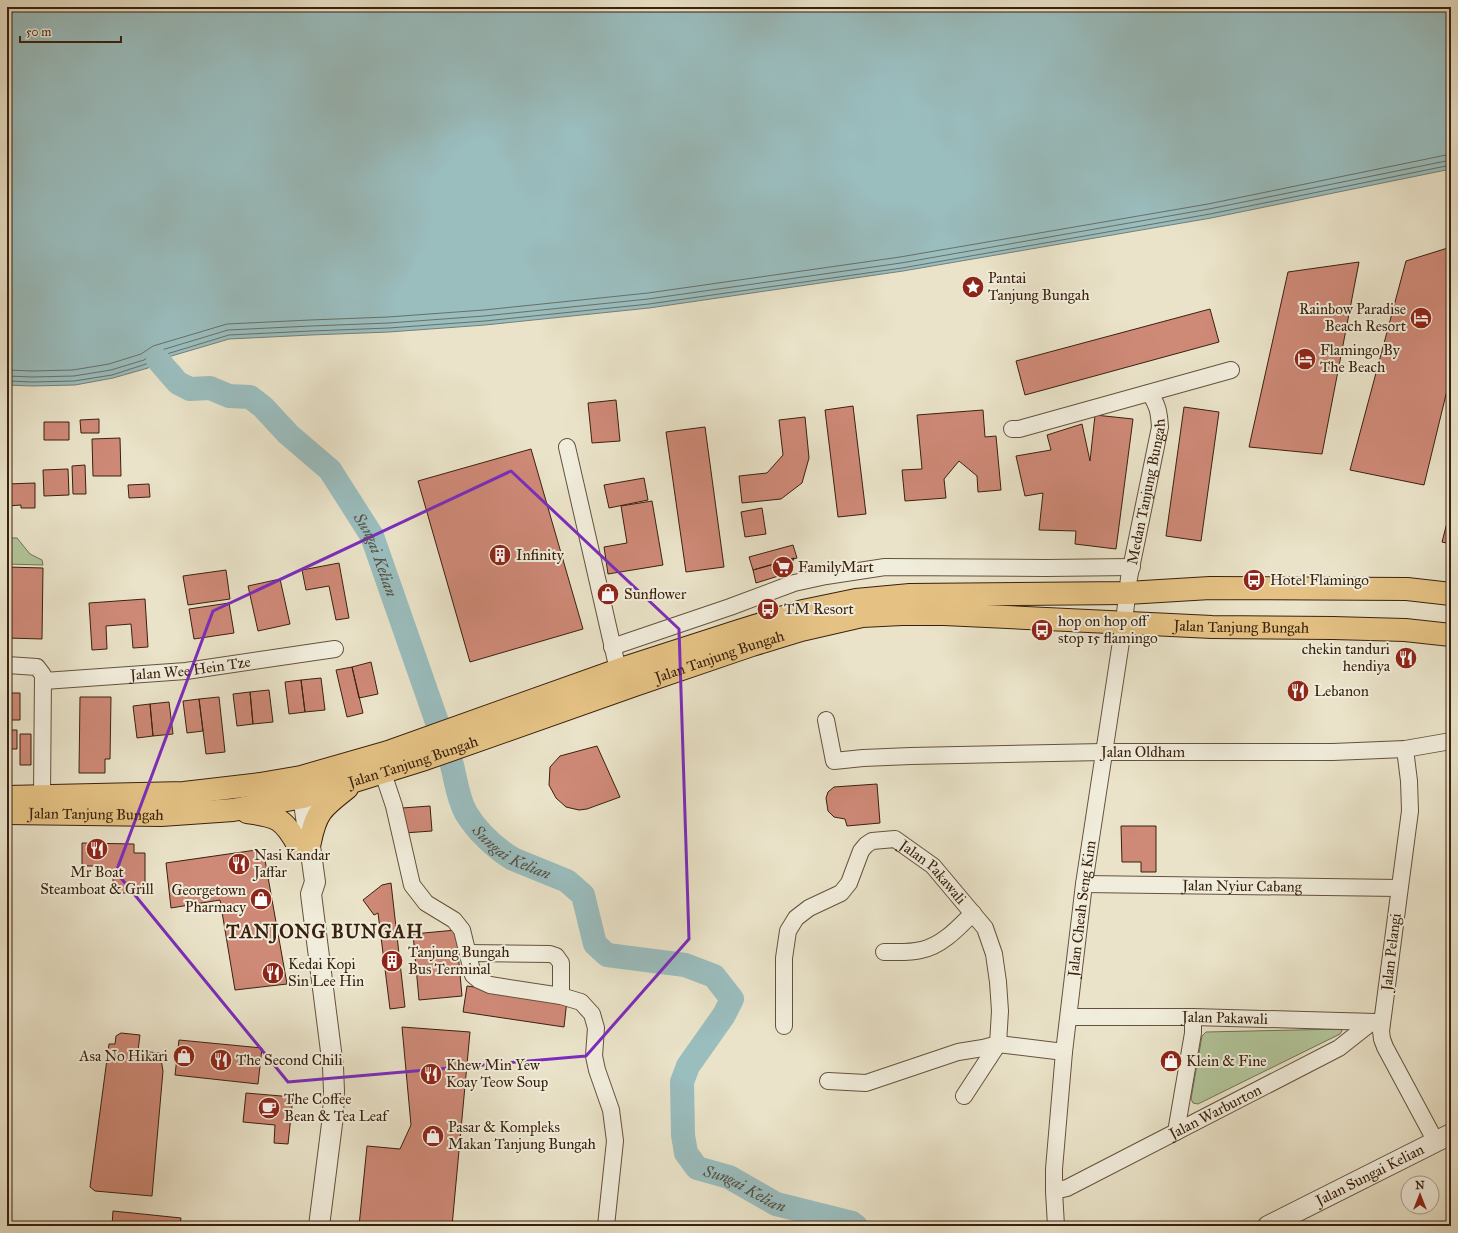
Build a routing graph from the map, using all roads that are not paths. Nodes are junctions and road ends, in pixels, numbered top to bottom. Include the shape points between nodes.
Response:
1 (1231, 370) dead end
2 (1149, 393) junction
3 (1012, 429) dead end
4 (567, 447) dead end
5 (1132, 567) junction
6 (1127, 593) junction
7 (1451, 594) edge
8 (1124, 622) junction
9 (1451, 635) edge
10 (612, 647) junction
11 (335, 649) dead end
12 (7, 665) edge
13 (618, 670) junction
14 (44, 681) junction
15 (826, 720) dead end
16 (464, 735) junction
17 (1451, 741) edge
18 (1405, 749) junction
19 (422, 750) junction
20 (1103, 752) junction
21 (382, 773) junction
22 (356, 781) junction
23 (296, 788) junction
24 (19, 802) edge
25 (233, 810) junction
26 (304, 843) junction
27 (1084, 884) junction
28 (1399, 888) junction
29 (973, 913) junction
30 (884, 952) dead end
31 (468, 953) junction
32 (561, 996) junction
33 (1069, 1017) junction
34 (1193, 1017) junction
35 (1377, 1022) junction
36 (784, 1026) dead end
37 (998, 1044) junction
38 (1064, 1052) junction
39 (828, 1081) dead end
40 (964, 1096) dead end
41 (1176, 1132) junction
42 (1443, 1138) edge
43 (1054, 1191) junction
44 (319, 1226) edge
45 (606, 1226) edge
46 (1056, 1226) edge
47 (1268, 1226) edge

1 - 2 street
2 - 3 street
2 - 5 street, Medan Tanjung Bungah via 1156,402 1160,427
4 - 10 street
5 - 6 street, Medan Tanjung Bungah
5 - 10 street via 885,567 826,576 794,583
6 - 7 main road, Jalan Tanjung Bungah via 1210,588 1359,588 1407,589
6 - 8 street, Jalan Cheah Seng Kim
6 - 13 main road, Jalan Tanjung Bungah via 910,595 856,600 802,611
8 - 9 main road, Jalan Tanjung Bungah via 1212,627 1398,630
8 - 16 main road, Jalan Tanjung Bungah via 944,614 862,616 808,628
8 - 20 street, Jalan Cheah Seng Kim
10 - 13 street
11 - 14 street, Jalan Wee Hein Tze via 186,671
12 - 14 street via 37,667
13 - 16 main road, Jalan Tanjung Bungah
14 - 24 street
15 - 20 street, Jalan Oldham via 834,761 911,756
16 - 19 main road, Jalan Tanjung Bungah
17 - 18 street, Jalan Oldham
18 - 20 street, Jalan Oldham via 1333,752
18 - 28 street, Jalan Pelangi via 1410,811
19 - 21 main road, Jalan Tanjung Bungah
19 - 23 main road, Jalan Tanjung Bungah via 388,752
20 - 27 street, Jalan Cheah Seng Kim
21 - 22 main road, Jalan Tanjung Bungah
21 - 31 street via 394,806 412,885 426,903 454,920 462,930
22 - 23 main road, Jalan Tanjung Bungah
22 - 26 main road via 317,815
23 - 24 main road, Jalan Tanjung Bungah via 260,784 184,793
23 - 25 main road, Jalan Tanjung Bungah
23 - 26 street
24 - 25 main road, Jalan Tanjung Bungah via 161,815
25 - 26 main road via 278,819
26 - 44 street via 315,882 311,894 334,1091
27 - 28 street, Jalan Nyiur Cabang
27 - 33 street, Jalan Cheah Seng Kim
28 - 35 street, Jalan Pelangi
29 - 30 street, Jalan Pakawali via 938,945 921,950
29 - 36 street, Jalan Pakawali via 933,866 923,858 895,839 872,841 861,851 849,882 841,893 796,918 788,931 784,958
29 - 37 street, Jalan Pakawali via 985,928 994,954 1000,1011
31 - 32 street via 472,975 490,985
31 - 32 street via 556,956 561,963
32 - 45 street via 581,1002 592,1014 596,1028 594,1056 611,1110 615,1141
33 - 34 street, Jalan Pakawali
33 - 38 street, Jalan Cheah Seng Kim
34 - 35 street, Jalan Pakawali
34 - 41 street via 1193,1033
35 - 41 street, Jalan Warburton via 1338,1048
35 - 42 street, Jalan Pelangi via 1385,1047
37 - 38 street
37 - 39 street via 958,1052 866,1083
37 - 40 street, Jalan Pakawali
38 - 43 street, Jalan Cheah Seng Kim
41 - 43 street, Jalan Warburton via 1067,1188
42 - 47 street, Jalan Sungai Kelian
43 - 46 street, Jalan Cheah Seng Kim

